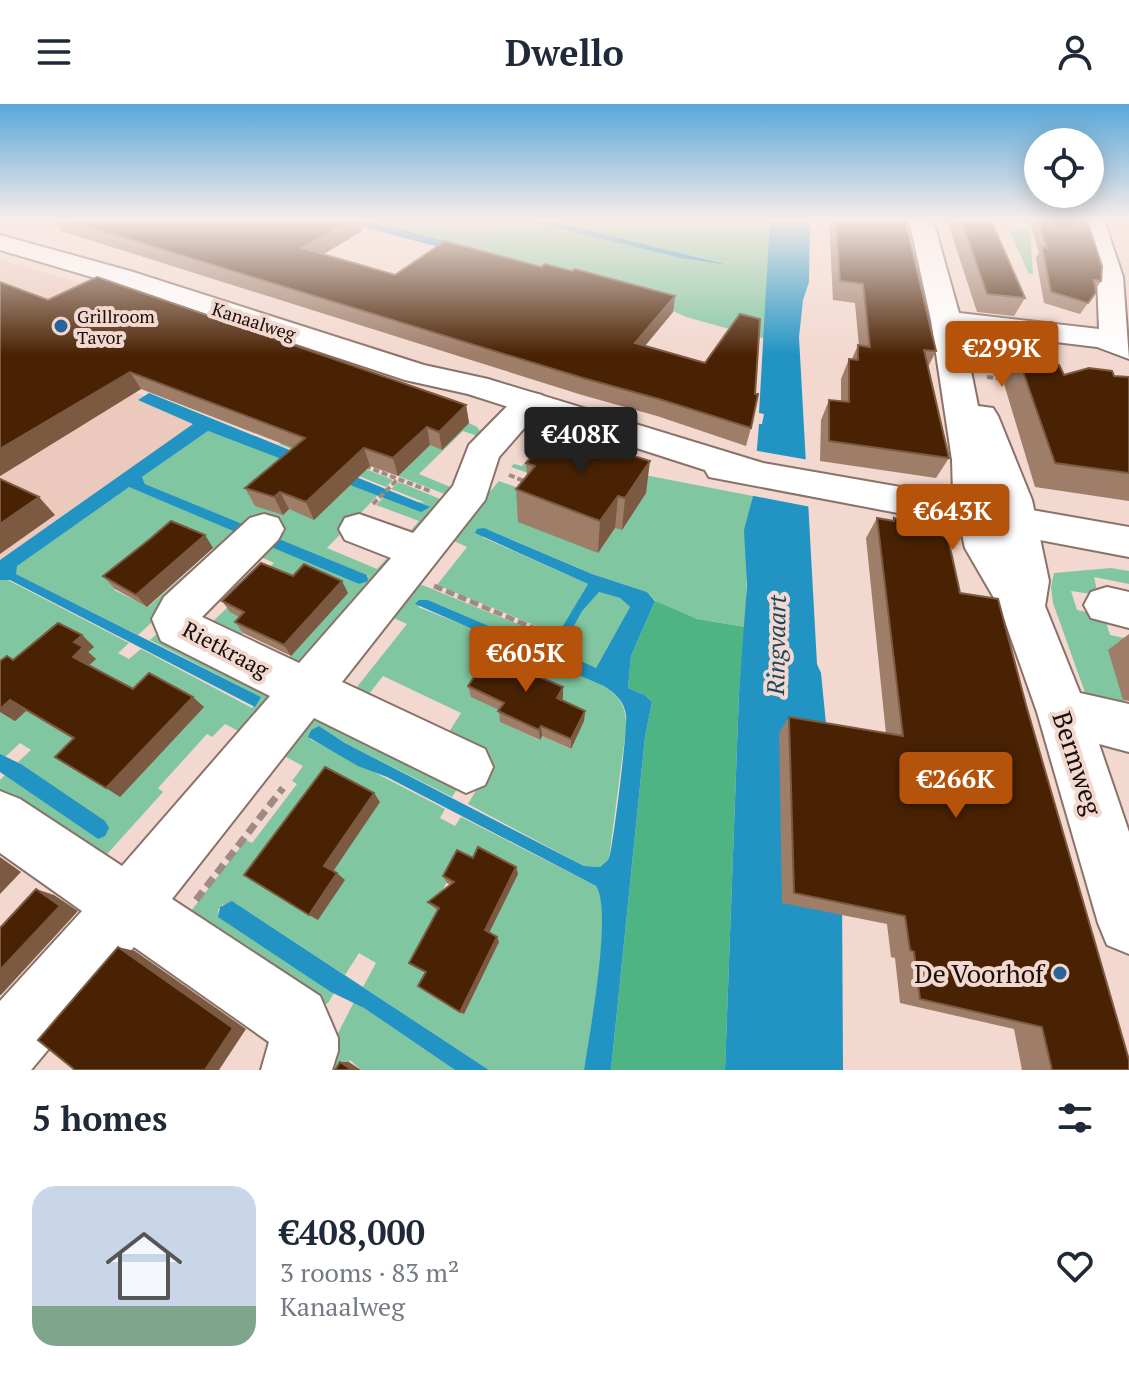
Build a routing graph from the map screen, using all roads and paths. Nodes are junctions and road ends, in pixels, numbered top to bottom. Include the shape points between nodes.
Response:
1 (80, 265) edge
2 (932, 265) edge
3 (1119, 279) edge
4 (946, 320) junction
5 (1120, 345) edge
6 (985, 377) dead end
7 (1023, 381) edge
8 (522, 410) junction
9 (360, 463) edge
10 (398, 479) dead end
11 (393, 484) dead end
12 (369, 514) joint
13 (996, 518) junction
14 (255, 538) dead end
15 (1129, 542) edge
16 (412, 563) junction
17 (536, 629) dead end
18 (307, 690) junction
19 (1062, 712) junction
20 (1129, 728) edge
21 (466, 767) dead end
22 (0, 819) edge
23 (128, 906) junction
24 (1129, 923) edge
25 (0, 1053) edge
26 (296, 1070) edge

1 - 8 street, Kanaalweg via 416,373 453,396
2 - 4 street, Bermweg
3 - 5 street via 1114,335
4 - 5 street
4 - 13 street, Bermweg via 1012,500
6 - 7 path
8 - 13 street, Kanaalweg via 644,459 751,472
8 - 16 street via 482,453 471,491
9 - 10 path
11 - 12 path
12 - 16 street
13 - 15 street, Kanaalweg
13 - 19 street, Bermweg via 1027,581 1022,606
14 - 18 street, Rietkraag via 180,610 175,623
16 - 17 path
16 - 18 street
18 - 21 street, Rietkraag
18 - 23 street
19 - 20 street
19 - 24 street, Bermweg
22 - 23 street
23 - 25 street
23 - 26 street via 296,1020 304,1053

